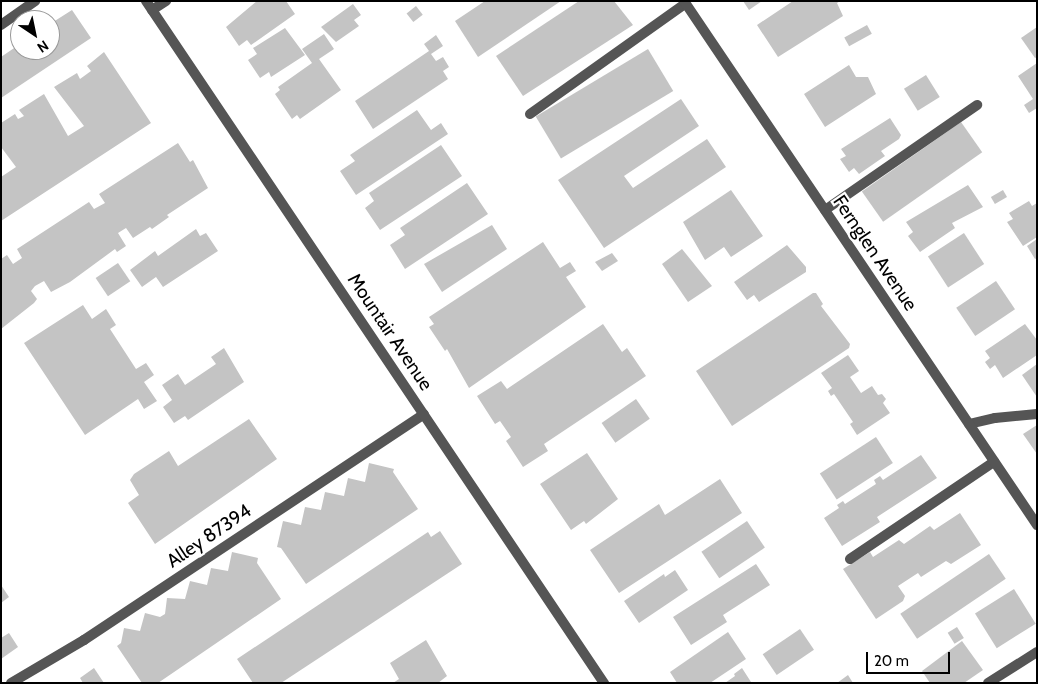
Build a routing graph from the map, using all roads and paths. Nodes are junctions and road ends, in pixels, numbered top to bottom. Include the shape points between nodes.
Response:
1 (36, 1) edge
2 (146, 1) edge
3 (166, 1) edge
4 (685, 2) edge
5 (152, 10) junction
6 (1, 24) edge
7 (977, 105) dead end
8 (530, 114) dead end
9 (825, 210) junction
10 (424, 414) junction
11 (1037, 414) edge
12 (969, 424) junction
13 (994, 462) junction
14 (1037, 525) edge
15 (850, 559) dead end
16 (1037, 652) edge
17 (11, 683) edge
18 (604, 683) edge
19 (988, 683) edge

1 - 6 street
2 - 5 street, Mountair Avenue
3 - 5 street
4 - 8 street
4 - 9 street, Fernglen Avenue
5 - 10 street, Mountair Avenue
7 - 9 street
9 - 12 street, Fernglen Avenue
10 - 17 street, Alley 87394 via 84,640
10 - 18 street, Mountair Avenue
11 - 12 street
12 - 13 street, Fernglen Avenue
13 - 14 street, Fernglen Avenue
13 - 15 street
16 - 19 street

